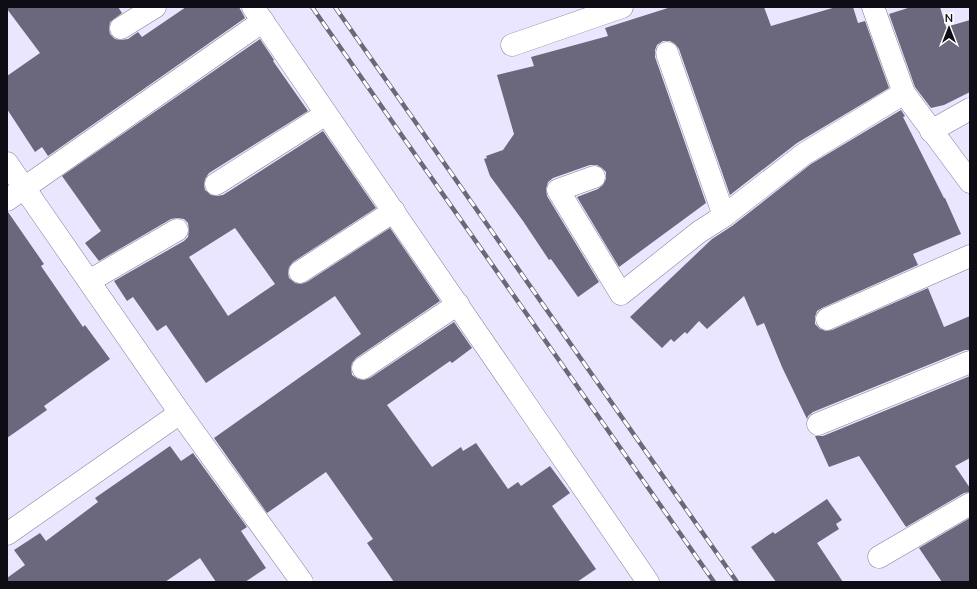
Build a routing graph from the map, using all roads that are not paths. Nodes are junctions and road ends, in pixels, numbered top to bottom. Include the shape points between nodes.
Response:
1 (155, 7) edge
2 (622, 7) edge
3 (873, 7) edge
4 (258, 14) edge
5 (121, 28) dead end
6 (512, 45) dead end
7 (667, 53) dead end
8 (904, 93) junction
9 (970, 109) edge
10 (326, 114) junction
11 (932, 131) junction
12 (7, 163) edge
13 (594, 177) dead end
14 (970, 182) edge
15 (216, 184) dead end
16 (16, 194) edge
17 (394, 211) junction
18 (724, 216) junction
19 (177, 230) dead end
20 (970, 256) edge
21 (300, 272) dead end
22 (89, 281) junction
23 (458, 304) junction
24 (827, 320) dead end
25 (970, 362) edge
26 (363, 368) dead end
27 (180, 413) junction
28 (818, 424) dead end
29 (970, 504) edge
30 (7, 534) edge
31 (879, 557) dead end
32 (302, 582) edge
33 (648, 582) edge

1 - 5 street
2 - 6 street
3 - 8 street
4 - 10 street
4 - 16 street
7 - 18 street
8 - 11 street
8 - 18 street via 804,154
9 - 11 street
10 - 15 street
10 - 17 street
11 - 14 street
12 - 16 street
13 - 18 street via 558,190 621,294 699,232
16 - 22 street
17 - 21 street
17 - 23 street
19 - 22 street
20 - 24 street
22 - 27 street
23 - 26 street
23 - 33 street
25 - 28 street
27 - 30 street
27 - 32 street
29 - 31 street

